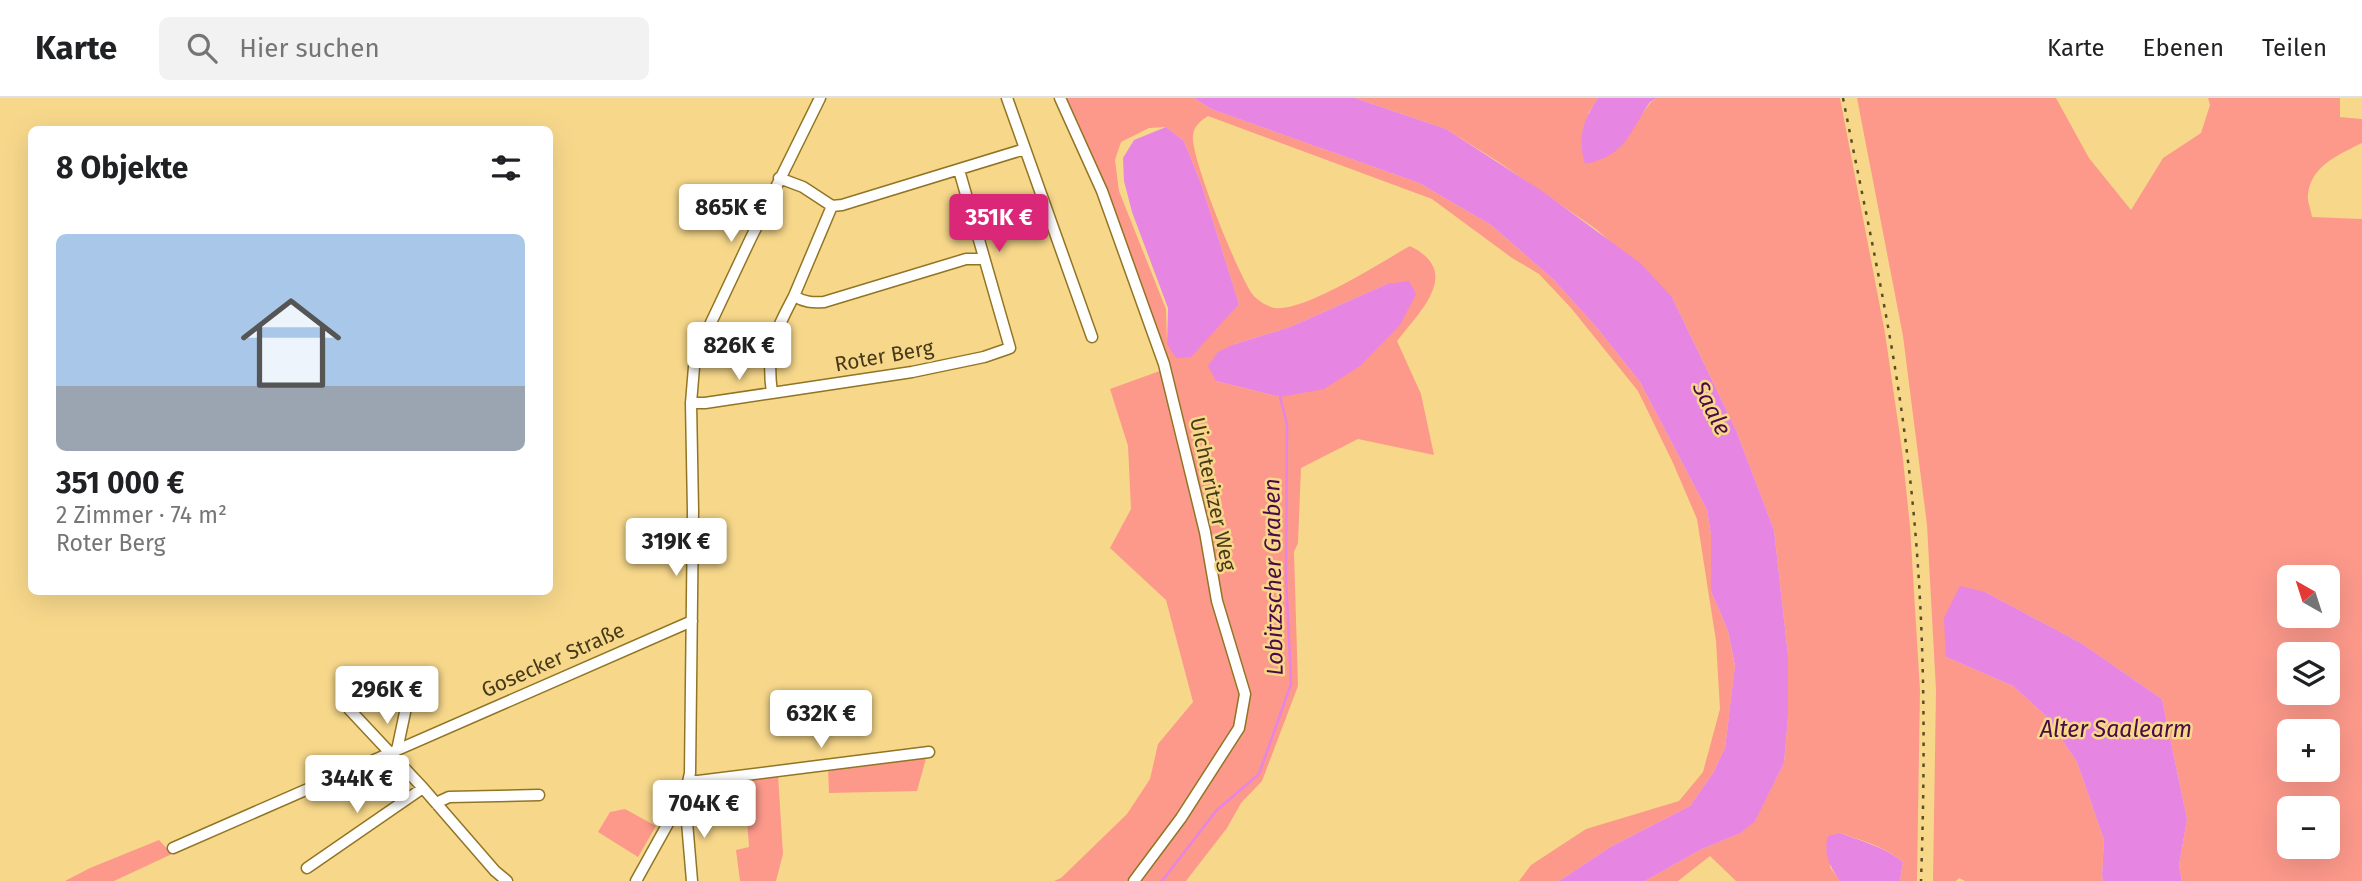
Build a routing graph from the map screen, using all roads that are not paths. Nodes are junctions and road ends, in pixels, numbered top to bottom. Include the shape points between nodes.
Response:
1 (820, 98) edge
2 (1007, 98) edge
3 (1060, 98) edge
4 (1025, 149) junction
5 (959, 170) junction
6 (779, 178) junction
7 (832, 206) junction
8 (984, 259) junction
9 (794, 296) junction
10 (1092, 337) dead end
11 (772, 393) junction
12 (691, 403) junction
13 (692, 621) junction
14 (410, 689) dead end
15 (349, 709) dead end
16 (394, 751) junction
17 (929, 752) dead end
18 (689, 781) junction
19 (424, 788) junction
20 (539, 794) dead end
21 (436, 803) junction
22 (173, 848) dead end
23 (307, 868) dead end
24 (507, 881) edge
25 (636, 881) edge
26 (692, 881) edge
27 (1134, 881) edge

1 - 6 street
2 - 4 street
3 - 27 street, Uichteritzer Weg via 1102,191 1164,364 1217,601 1245,694 1239,728
4 - 5 street
4 - 10 street
5 - 7 street
5 - 8 street, Roter Berg
6 - 7 street
6 - 12 street via 700,346
7 - 9 street
8 - 9 street via 966,259 824,302
8 - 11 street, Roter Berg via 1010,348 912,372
9 - 11 street via 772,343
11 - 12 street
12 - 13 street
13 - 16 street, Gosecker Straße
13 - 18 street
14 - 16 street
15 - 16 street
16 - 19 street
16 - 22 street, Gosecker Straße
17 - 18 street
18 - 25 street
18 - 26 street
19 - 21 street
19 - 23 street
20 - 21 street via 449,797
21 - 24 street

